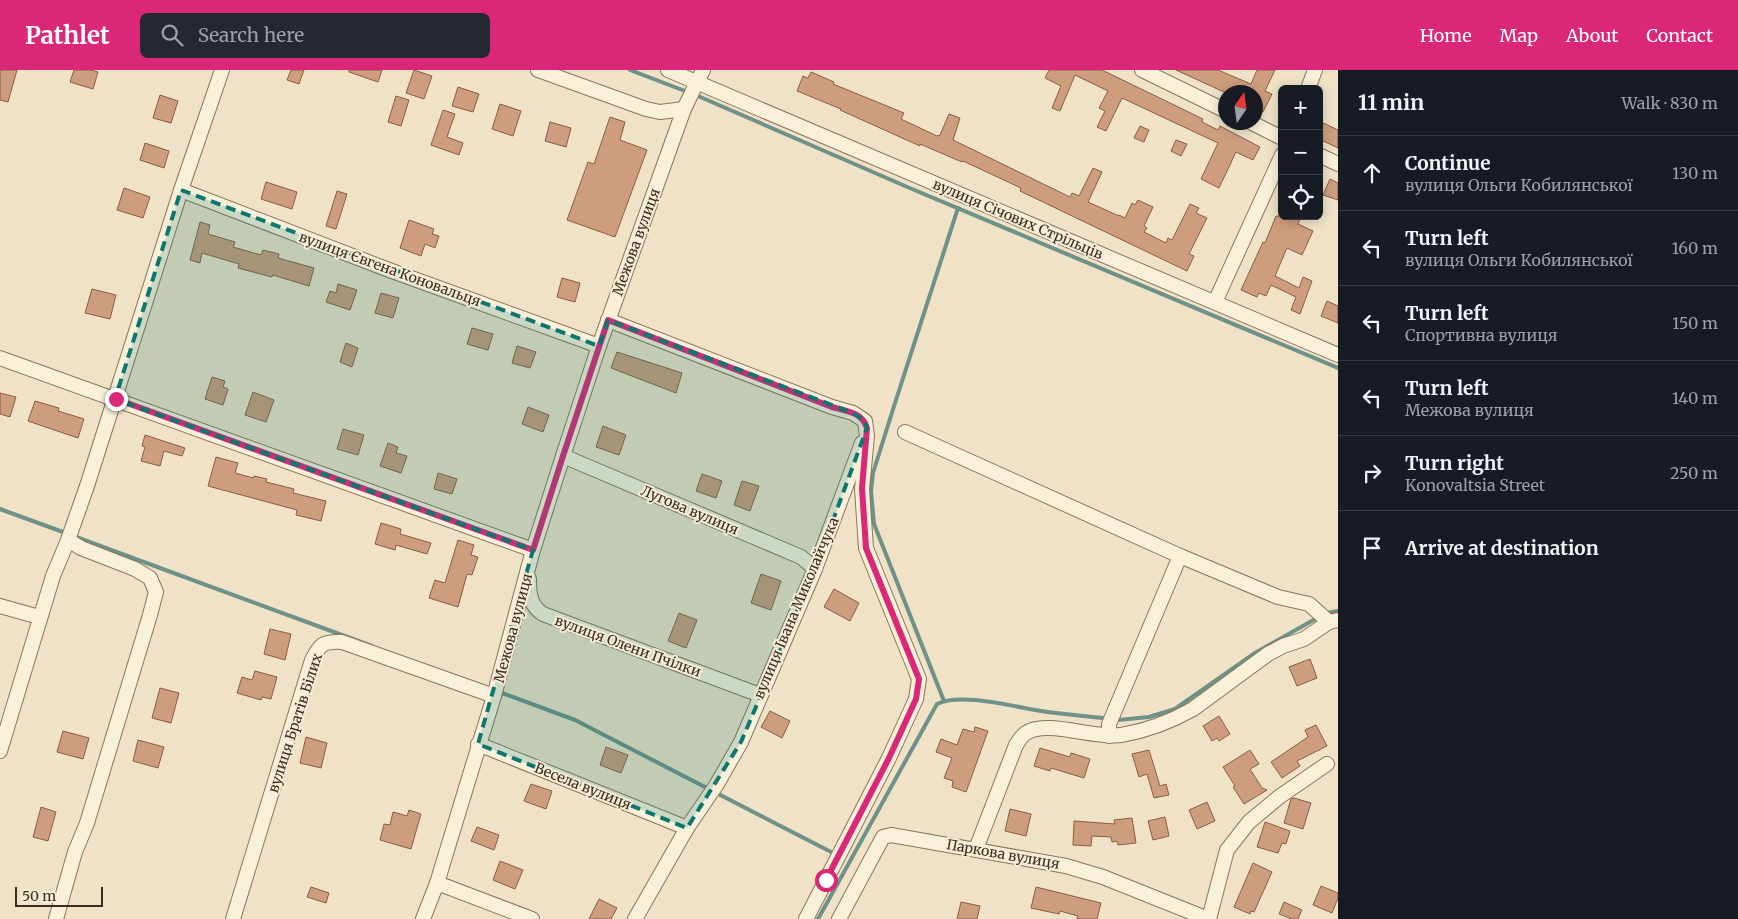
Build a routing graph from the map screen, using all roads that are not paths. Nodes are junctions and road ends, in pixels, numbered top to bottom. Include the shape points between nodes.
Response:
1 (222, 70) edge
2 (538, 70) edge
3 (668, 70) edge
4 (703, 70) edge
5 (1142, 70) edge
6 (1315, 70) edge
7 (697, 83) junction
8 (1309, 85) edge
9 (1218, 106) edge
10 (684, 109) junction
11 (1263, 128) edge
12 (1278, 136) edge
13 (1323, 157) edge
14 (1278, 164) edge
15 (1338, 164) edge
16 (181, 190) junction
17 (1214, 302) junction
18 (608, 320) junction
19 (599, 346) junction
20 (1338, 355) edge
21 (0, 358) edge
22 (116, 399) junction
23 (867, 432) junction
24 (905, 432) dead end
25 (563, 456) junction
26 (68, 540) junction
27 (533, 550) junction
28 (1180, 556) junction
29 (528, 569) junction
30 (815, 569) junction
31 (0, 606) edge
32 (39, 617) junction
33 (1333, 621) edge
34 (760, 695) junction
35 (494, 696) junction
36 (1110, 736) junction
37 (478, 744) junction
38 (0, 751) edge
39 (1327, 764) dead end
40 (687, 828) junction
41 (976, 849) junction
42 (437, 883) junction
43 (56, 919) edge
44 (233, 919) edge
45 (423, 919) edge
46 (532, 919) edge
47 (635, 919) edge
48 (806, 919) edge
49 (839, 919) edge
50 (1208, 919) edge

1 - 16 street
2 - 10 street via 646,109 660,112
3 - 7 street, вулиця Січових Стрільців
4 - 7 street, Межова вулиця
5 - 9 street
6 - 8 street
7 - 10 street, Межова вулиця
7 - 17 street, вулиця Січових Стрільців
10 - 18 street, Межова вулиця
11 - 12 street
13 - 15 street
14 - 17 street
16 - 19 street, вулиця Євгена Коновальця
16 - 22 street
17 - 20 street, вулиця Січових Стрільців
18 - 19 street, Межова вулиця
18 - 23 street via 853,413 865,421
19 - 25 street, Межова вулиця
21 - 22 street
22 - 26 street
22 - 27 street
23 - 30 street, вулиця Івана Миколайчука
23 - 48 street via 862,488 866,548 919,679 916,699 889,758
24 - 28 street
25 - 27 street, Межова вулиця
25 - 30 street, Лугова вулиця via 801,557
26 - 32 street
26 - 43 street via 135,569 150,578 156,592
27 - 29 street, Межова вулиця
28 - 33 street via 1278,597 1309,604
28 - 36 street via 1109,724
29 - 34 street, вулиця Олени Пчілки via 533,604 543,614
29 - 35 street, Межова вулиця
30 - 34 street, вулиця Івана Миколайчука
31 - 32 street
32 - 38 street
33 - 36 street via 1263,658 1181,716
34 - 40 street, вулиця Івана Миколайчука via 741,742
35 - 37 street, Межова вулиця
35 - 44 street, вулиця Братів Білих via 342,642 328,642 318,648
36 - 41 street via 1042,727 1026,732 1016,745
37 - 40 street, Весела вулиця
37 - 42 street, Межова вулиця
39 - 50 street via 1249,822 1226,850
40 - 47 street, вулиця Івана Миколайчука
41 - 49 street, Паркова вулиця via 891,835 883,837
41 - 50 street, Паркова вулиця via 1085,871
42 - 45 street, Межова вулиця
42 - 46 street

